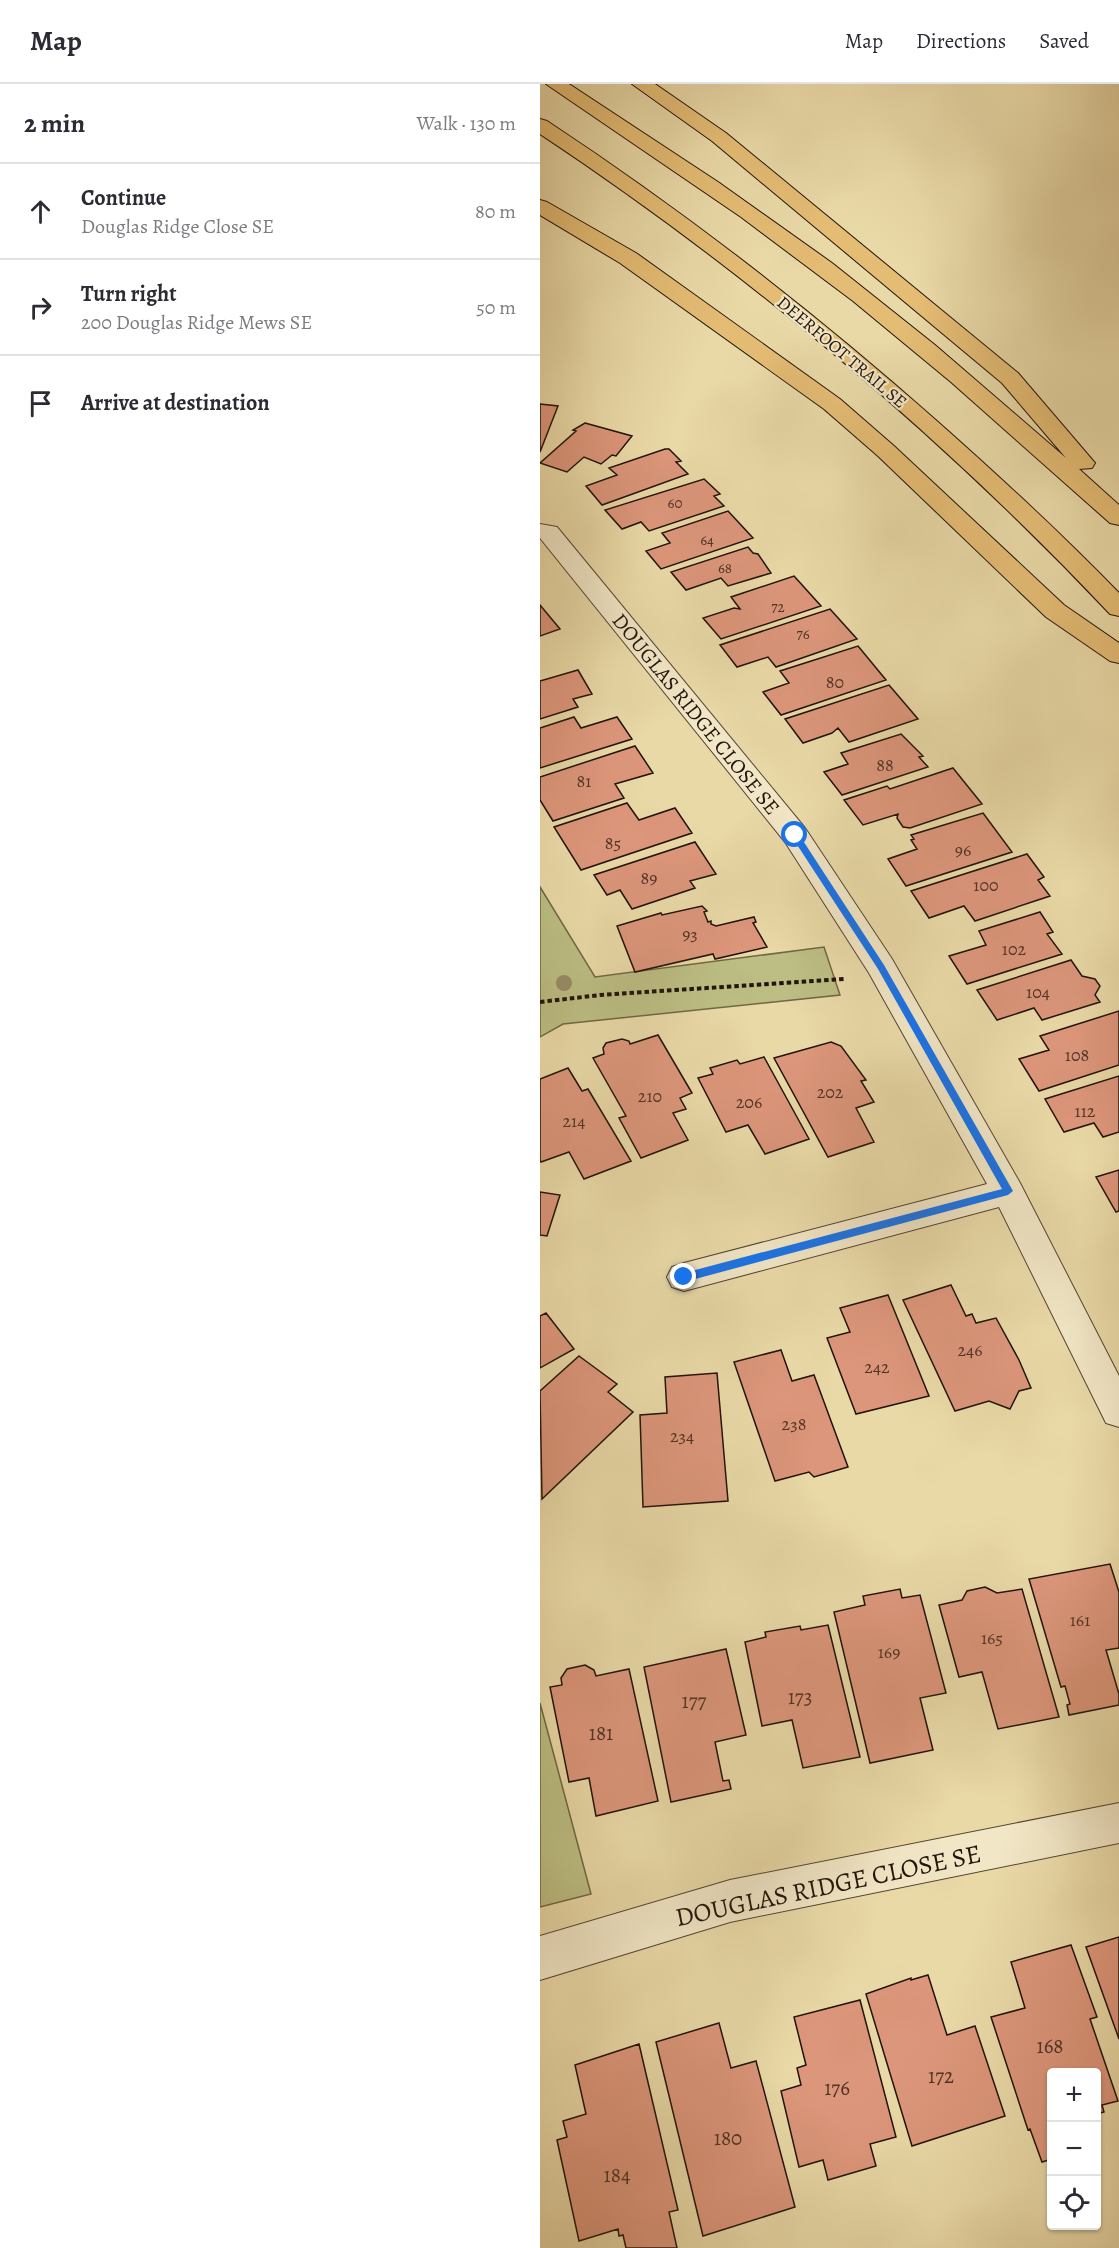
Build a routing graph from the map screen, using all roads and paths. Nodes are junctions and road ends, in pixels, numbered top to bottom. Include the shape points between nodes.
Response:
1 (556, 84) edge
2 (642, 84) edge
3 (540, 126) edge
4 (540, 206) edge
5 (1119, 505) edge
6 (1119, 518) edge
7 (540, 531) edge
8 (1119, 608) edge
9 (1119, 655) edge
10 (881, 967) junction
11 (540, 1002) edge
12 (1008, 1191) junction
13 (684, 1277) dead end
14 (1119, 1412) edge
15 (1119, 1823) edge
16 (540, 1958) edge

1 - 6 highway via 735,202 860,295 967,382
2 - 5 highway via 719,138 1010,378
3 - 8 highway, DEERFOOT TRAIL SE via 683,224 790,306 994,485
4 - 9 highway via 628,258 832,404 1055,611
7 - 10 street, DOUGLAS RIDGE CLOSE SE via 548,532 795,835
10 - 11 path via 845,979
10 - 12 street, DOUGLAS RIDGE CLOSE SE
12 - 13 street
12 - 14 street, DOUGLAS RIDGE CLOSE SE
15 - 16 street, DOUGLAS RIDGE CLOSE SE via 730,1901

